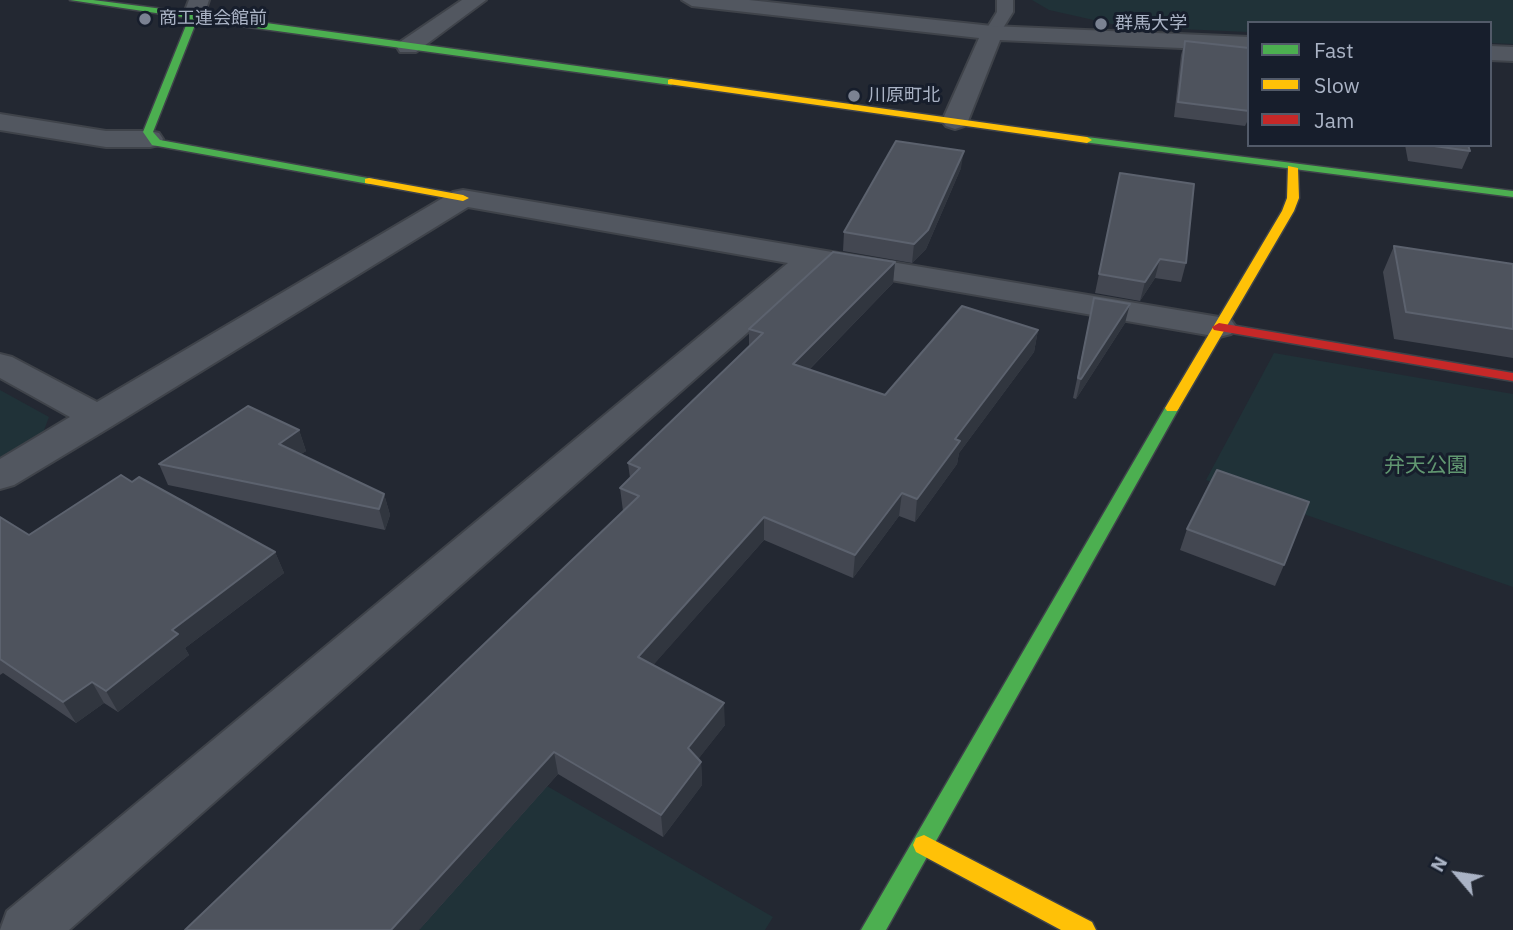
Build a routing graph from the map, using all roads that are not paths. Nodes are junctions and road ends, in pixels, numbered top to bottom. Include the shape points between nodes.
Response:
1 (74, 0) edge
2 (476, 0) edge
3 (692, 0) edge
4 (1005, 0) edge
5 (197, 8) edge
6 (992, 33) junction
7 (1247, 44) edge
8 (408, 47) junction
9 (1492, 53) edge
10 (1513, 54) edge
11 (955, 121) junction
12 (0, 122) edge
13 (150, 139) junction
14 (1292, 168) junction
15 (1513, 194) edge
16 (463, 198) junction
17 (809, 256) junction
18 (1219, 327) junction
19 (0, 364) edge
20 (1513, 377) edge
21 (99, 418) junction
22 (0, 476) edge
23 (924, 845) junction
24 (27, 930) edge
25 (873, 930) edge
26 (1084, 930) edge

1 - 5 street
2 - 8 street
3 - 6 street
4 - 6 lane
5 - 8 street
5 - 13 street via 148,132
6 - 7 street
6 - 11 street
8 - 11 street
9 - 10 street
11 - 14 street
12 - 13 street via 106,139
13 - 16 street via 170,147
14 - 15 street
14 - 18 street via 1293,198 1288,211
16 - 17 street
16 - 21 street
17 - 18 street
17 - 24 street via 795,274
18 - 20 street
18 - 23 street
19 - 21 street
21 - 22 street
23 - 25 street
23 - 26 street

